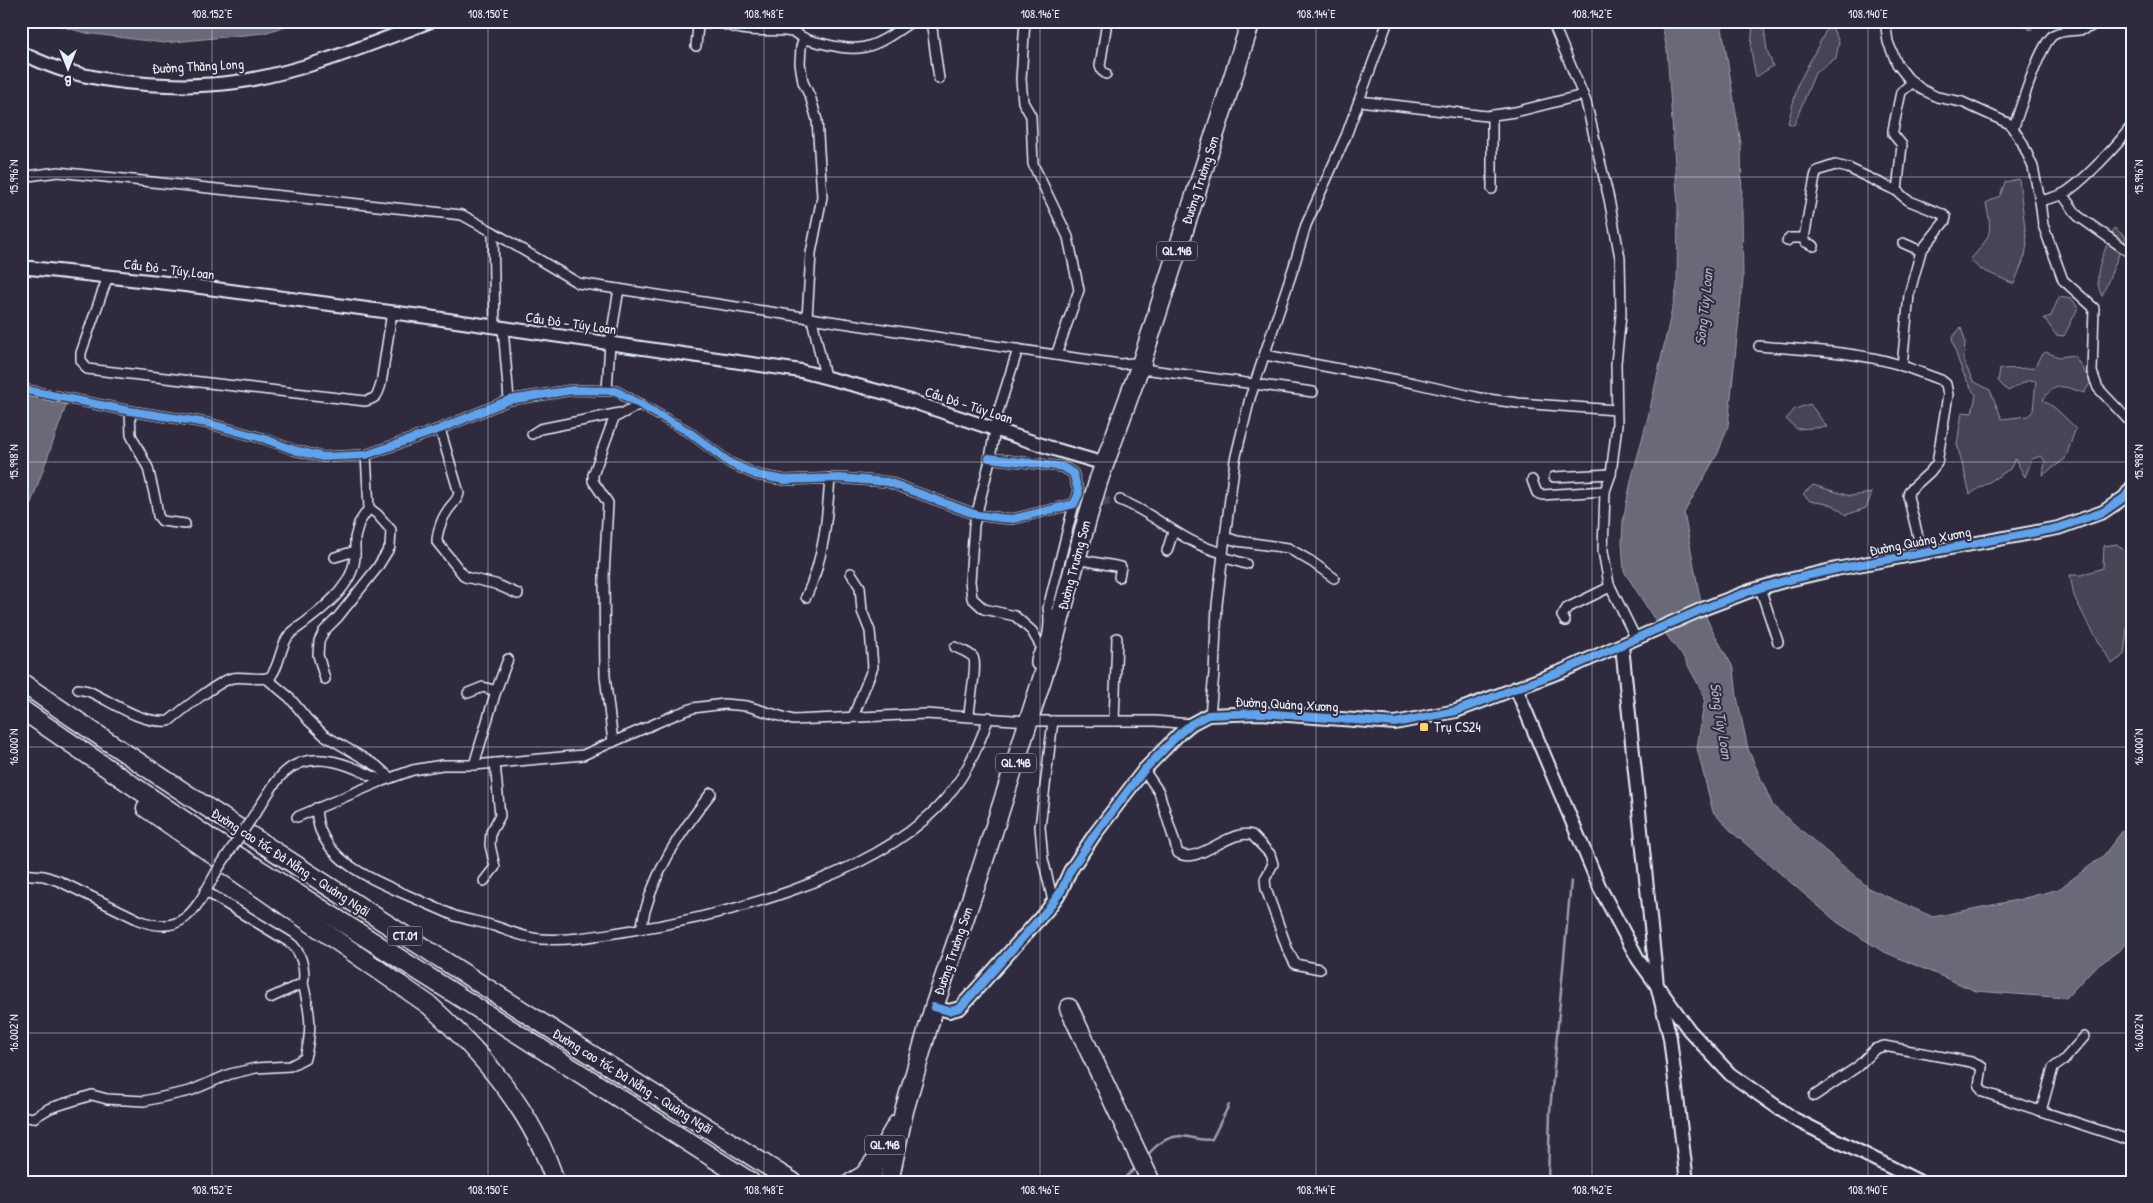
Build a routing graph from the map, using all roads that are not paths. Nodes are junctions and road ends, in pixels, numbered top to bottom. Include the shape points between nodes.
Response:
1 (431, 21) edge
2 (912, 21) edge
3 (931, 21) edge
4 (1025, 21) edge
5 (1105, 21) edge
6 (1250, 21) edge
7 (1388, 21) edge
8 (1552, 21) edge
9 (1885, 21) edge
10 (2098, 21) edge
11 (804, 38) junction
12 (696, 46) dead end
13 (21, 53) edge
14 (1106, 74) dead end
15 (939, 79) dead end
16 (1912, 82) junction
17 (1583, 95) junction
18 (1359, 101) junction
19 (1492, 115) junction
20 (2132, 125) edge
21 (2013, 129) junction
22 (21, 180) edge
23 (1492, 189) dead end
24 (1898, 191) junction
25 (2062, 194) junction
26 (2040, 201) junction
27 (493, 232) junction
28 (1804, 238) junction
29 (1787, 241) dead end
30 (1903, 243) dead end
31 (1814, 246) dead end
32 (1921, 251) junction
33 (2132, 254) edge
34 (21, 267) edge
35 (108, 276) junction
36 (619, 289) junction
37 (392, 312) junction
38 (810, 319) junction
39 (499, 327) junction
40 (610, 343) junction
41 (1759, 346) dead end
42 (1018, 349) junction
43 (1265, 354) junction
44 (1056, 355) junction
45 (1142, 361) junction
46 (1902, 366) junction
47 (825, 377) junction
48 (1255, 383) junction
49 (21, 389) edge
50 (607, 390) junction
51 (1313, 392) dead end
52 (509, 400) junction
53 (640, 404) junction
54 (1616, 410) junction
55 (130, 411) junction
56 (623, 412) junction
57 (2132, 424) edge
58 (440, 429) junction
59 (996, 429) junction
60 (532, 434) dead end
61 (366, 455) junction
62 (990, 458) junction
63 (1102, 472) junction
64 (1611, 474) junction
65 (1554, 477) dead end
66 (830, 478) junction
67 (1532, 480) dead end
68 (2132, 488) edge
69 (1605, 492) junction
70 (1120, 500) tunnel mouth
71 (1074, 504) junction
72 (369, 508) junction
73 (977, 514) junction
74 (185, 524) dead end
75 (1173, 532) junction
76 (1225, 537) junction
77 (355, 551) junction
78 (1167, 551) dead end
79 (1922, 553) junction
80 (1223, 555) junction
81 (335, 557) dead end
82 (1076, 559) junction
83 (1246, 564) dead end
84 (851, 574) dead end
85 (1119, 577) dead end
86 (1334, 578) dead end
87 (1610, 587) junction
88 (1760, 588) junction
89 (518, 594) dead end
90 (806, 597) dead end
91 (1564, 621) dead end
92 (1117, 638) dead end
93 (1640, 638) junction
94 (1778, 642) dead end
95 (1044, 646) junction
96 (1622, 646) junction
97 (955, 647) dead end
98 (508, 659) dead end
99 (1046, 668) junction
100 (266, 678) junction
101 (325, 679) dead end
102 (21, 682) edge
103 (1516, 688) junction
104 (78, 689) dead end
105 (496, 691) junction
106 (468, 693) dead end
107 (21, 710) edge
108 (1210, 715) junction
109 (969, 716) junction
110 (853, 717) junction
111 (989, 717) junction
112 (1114, 720) junction
113 (1028, 721) junction
114 (1053, 721) junction
115 (1192, 724) junction
116 (613, 742) junction
117 (495, 763) junction
118 (474, 765) junction
119 (1144, 770) junction
120 (386, 779) junction
121 (712, 793) dead end
122 (316, 808) junction
123 (297, 817) dead end
124 (21, 874) edge
125 (484, 881) dead end
126 (205, 891) junction
127 (1054, 901) junction
128 (641, 929) junction
129 (1320, 969) dead end
130 (303, 983) junction
131 (1657, 985) junction
132 (270, 998) dead end
133 (934, 1007) junction
134 (1070, 1011) dead end
135 (2084, 1037) dead end
136 (1814, 1096) dead end
137 (2041, 1110) junction
138 (904, 1111) junction
139 (21, 1116) edge
140 (2132, 1141) edge
141 (876, 1160) junction
142 (761, 1162) junction
143 (891, 1177) edge
144 (751, 1181) edge
145 (556, 1182) edge
146 (793, 1182) edge
147 (799, 1182) edge
148 (852, 1182) edge
149 (870, 1182) edge
150 (1151, 1182) edge
151 (1687, 1182) edge
152 (1920, 1182) edge

1 - 13 street, Đường Thăng Long via 294,69 236,82 184,85 129,83 64,70
2 - 11 street via 867,48 849,50
3 - 15 street
4 - 44 street via 1021,79 1023,102 1031,116 1034,164 1068,236 1079,290
5 - 14 street via 1100,66
6 - 45 highway, Đường Trường Sơn / QL.14B
7 - 18 street
8 - 17 street
9 - 16 street via 1888,42 1897,64
10 - 21 street via 2085,30 2051,36 2039,56
11 - 12 street via 794,32 741,29 710,22 698,26
11 - 38 street via 800,63 803,82 817,120 822,197 811,252
16 - 21 street via 1937,97 1962,102 1991,114
16 - 24 street via 1900,92 1893,130 1902,145
17 - 19 street
17 - 54 street via 1620,258
18 - 19 street via 1468,115
18 - 43 street via 1306,225
19 - 23 street
20 - 25 street via 2075,185
21 - 26 street via 2032,166
22 - 27 street via 58,172 454,214
24 - 28 street via 1848,168 1834,165 1817,170
24 - 32 street via 1907,200 1946,217
25 - 26 street
25 - 33 street via 2078,216
26 - 57 street via 2043,225 2063,280 2094,308 2092,372 2098,388
27 - 36 street via 578,283
27 - 39 street
28 - 29 street
28 - 31 street
30 - 32 street
32 - 46 street via 1910,296
34 - 35 street, Cầu Đỏ - Túy Loan
35 - 37 street, Cầu Đỏ - Túy Loan
35 - 37 street via 80,360 87,369 365,402 378,394
36 - 38 street
36 - 40 street
37 - 39 street, Cầu Đỏ - Túy Loan
38 - 42 street
38 - 47 street
39 - 40 street, Cầu Đỏ - Túy Loan
39 - 52 street
40 - 47 street, Cầu Đỏ - Túy Loan
40 - 50 street
41 - 46 street via 1846,354
42 - 44 street
42 - 59 street via 998,412
43 - 48 street
43 - 54 street via 1480,398
44 - 45 street via 1120,364
45 - 48 street via 1146,362 1147,370
45 - 63 highway, Đường Trường Sơn / QL.14B
46 - 79 street via 1941,380 1946,384 1948,395 1937,463 1909,492 1909,504
47 - 59 street, Cầu Đỏ - Túy Loan via 890,394
48 - 51 street
48 - 76 street via 1235,460
49 - 55 street
50 - 52 street via 573,390
50 - 53 street via 616,391
52 - 58 street
53 - 56 street
53 - 66 street via 688,432 730,463 757,475 785,480
54 - 64 street
55 - 61 street via 207,423 323,457
55 - 74 street via 131,435 148,468 158,516 162,521
56 - 60 street via 548,427
56 - 116 street via 614,418 593,475 593,481 608,503 604,576 605,676
58 - 61 street
58 - 89 street via 459,493 445,515 437,542 465,577
59 - 62 street
59 - 63 street, Cầu Đỏ - Túy Loan via 1057,450
61 - 72 street
62 - 71 street via 1063,467 1074,473 1079,493
62 - 73 street
63 - 82 highway, Đường Trường Sơn / QL.14B, bridge
64 - 65 street
64 - 69 street
66 - 73 street via 888,482
66 - 90 street via 822,551
67 - 69 street via 1536,493 1542,495
68 - 79 street, Đường Quảng Xương via 2103,512 2058,528
69 - 87 street via 1603,550
70 - 75 street via 1140,508
71 - 73 street via 1012,519
71 - 95 street via 1048,608
72 - 77 street via 355,538
72 - 101 street via 391,530 390,547 319,641 318,655
73 - 95 street via 970,581 972,598 984,609 1015,616
75 - 78 street
75 - 80 street
76 - 80 street
76 - 86 street via 1288,548
77 - 81 street
77 - 100 street via 354,565 345,584 324,607 288,636 274,670
79 - 88 street, Đường Quảng Xương via 1836,569
80 - 83 street
80 - 108 street
82 - 85 street via 1121,567
82 - 99 highway, Đường Trường Sơn / QL.14B
84 - 110 street via 860,587 862,611 870,630 873,667
87 - 91 street via 1567,608 1562,616
87 - 93 street
88 - 93 street, Đường Quảng Xương via 1705,608
88 - 94 street
92 - 112 street
93 - 96 street, Đường Quảng Xương
95 - 99 street via 1038,652 1036,664
96 - 103 street, Đường Quảng Xương
96 - 131 street
97 - 109 street via 969,653 976,665
98 - 105 street
99 - 113 highway, Đường Trường Sơn / QL.14B
100 - 104 street via 232,678 163,722 147,720
100 - 120 street via 289,697 324,735 377,766
102 - 142 highway, Đường cao tốc Đà Nẵng - Quảng Ngãi / CT.01 via 224,819
103 - 108 street, Đường Quảng Xương via 1456,711 1395,723 1260,713
103 - 131 street via 1600,888 1638,959
105 - 106 street via 483,687
105 - 118 street
107 - 144 highway, Đường cao tốc Đà Nẵng - Quảng Ngãi / CT.01 via 219,844
107 - 145 highway via 88,766 184,837 430,1005 488,1064 535,1134
108 - 115 street, Đường Quảng Xương
109 - 110 street
109 - 111 street
110 - 116 street via 793,720 747,706 724,704 693,708
111 - 113 street
111 - 128 street via 969,767 951,793 926,817 889,844 858,862 801,887 717,914
112 - 114 street
112 - 115 street
113 - 114 street
113 - 133 highway, Đường Trường Sơn / QL.14B
114 - 127 street via 1040,827 1043,859
115 - 119 street, Đường Quảng Xương
116 - 117 street via 583,755
117 - 118 street
117 - 125 street via 500,816 491,832 495,867
118 - 120 street via 442,765
119 - 127 street, Đường Quảng Xương via 1095,834
119 - 129 street via 1159,792 1178,853 1190,856 1248,834 1270,854 1273,864 1265,879 1266,889 1287,948 1295,964
120 - 122 street
120 - 126 street, bridge via 331,761 305,760 284,772
121 - 128 street via 676,841 655,879
122 - 123 street
122 - 128 street via 321,832 354,868 366,877 456,916 540,939 580,938
124 - 126 street via 59,881 158,926 177,924 188,916
126 - 130 street via 294,946 304,972
127 - 133 street, Đường Quảng Xương via 960,1008 949,1011
130 - 132 street
130 - 139 street via 311,1036 305,1058 290,1066 230,1074 190,1091 144,1101 92,1095 50,1108 33,1118
131 - 151 street via 1670,1038
131 - 152 street via 1689,1030 1730,1074 1794,1119
133 - 138 highway, Đường Trường Sơn / QL.14B
134 - 150 highway
135 - 137 street via 2064,1060 2052,1068
136 - 137 street via 1857,1067 1875,1049 1884,1046 1971,1062 1982,1068 1980,1090
137 - 140 street
138 - 141 highway, Đường Trường Sơn / QL.14B
138 - 143 highway, Đường Trường Sơn / QL.14B
141 - 148 highway via 864,1175
141 - 149 highway, Đường Trường Sơn / QL.14B
142 - 146 highway, Đường cao tốc Đà Nẵng - Quảng Ngãi / CT.01
142 - 147 highway

